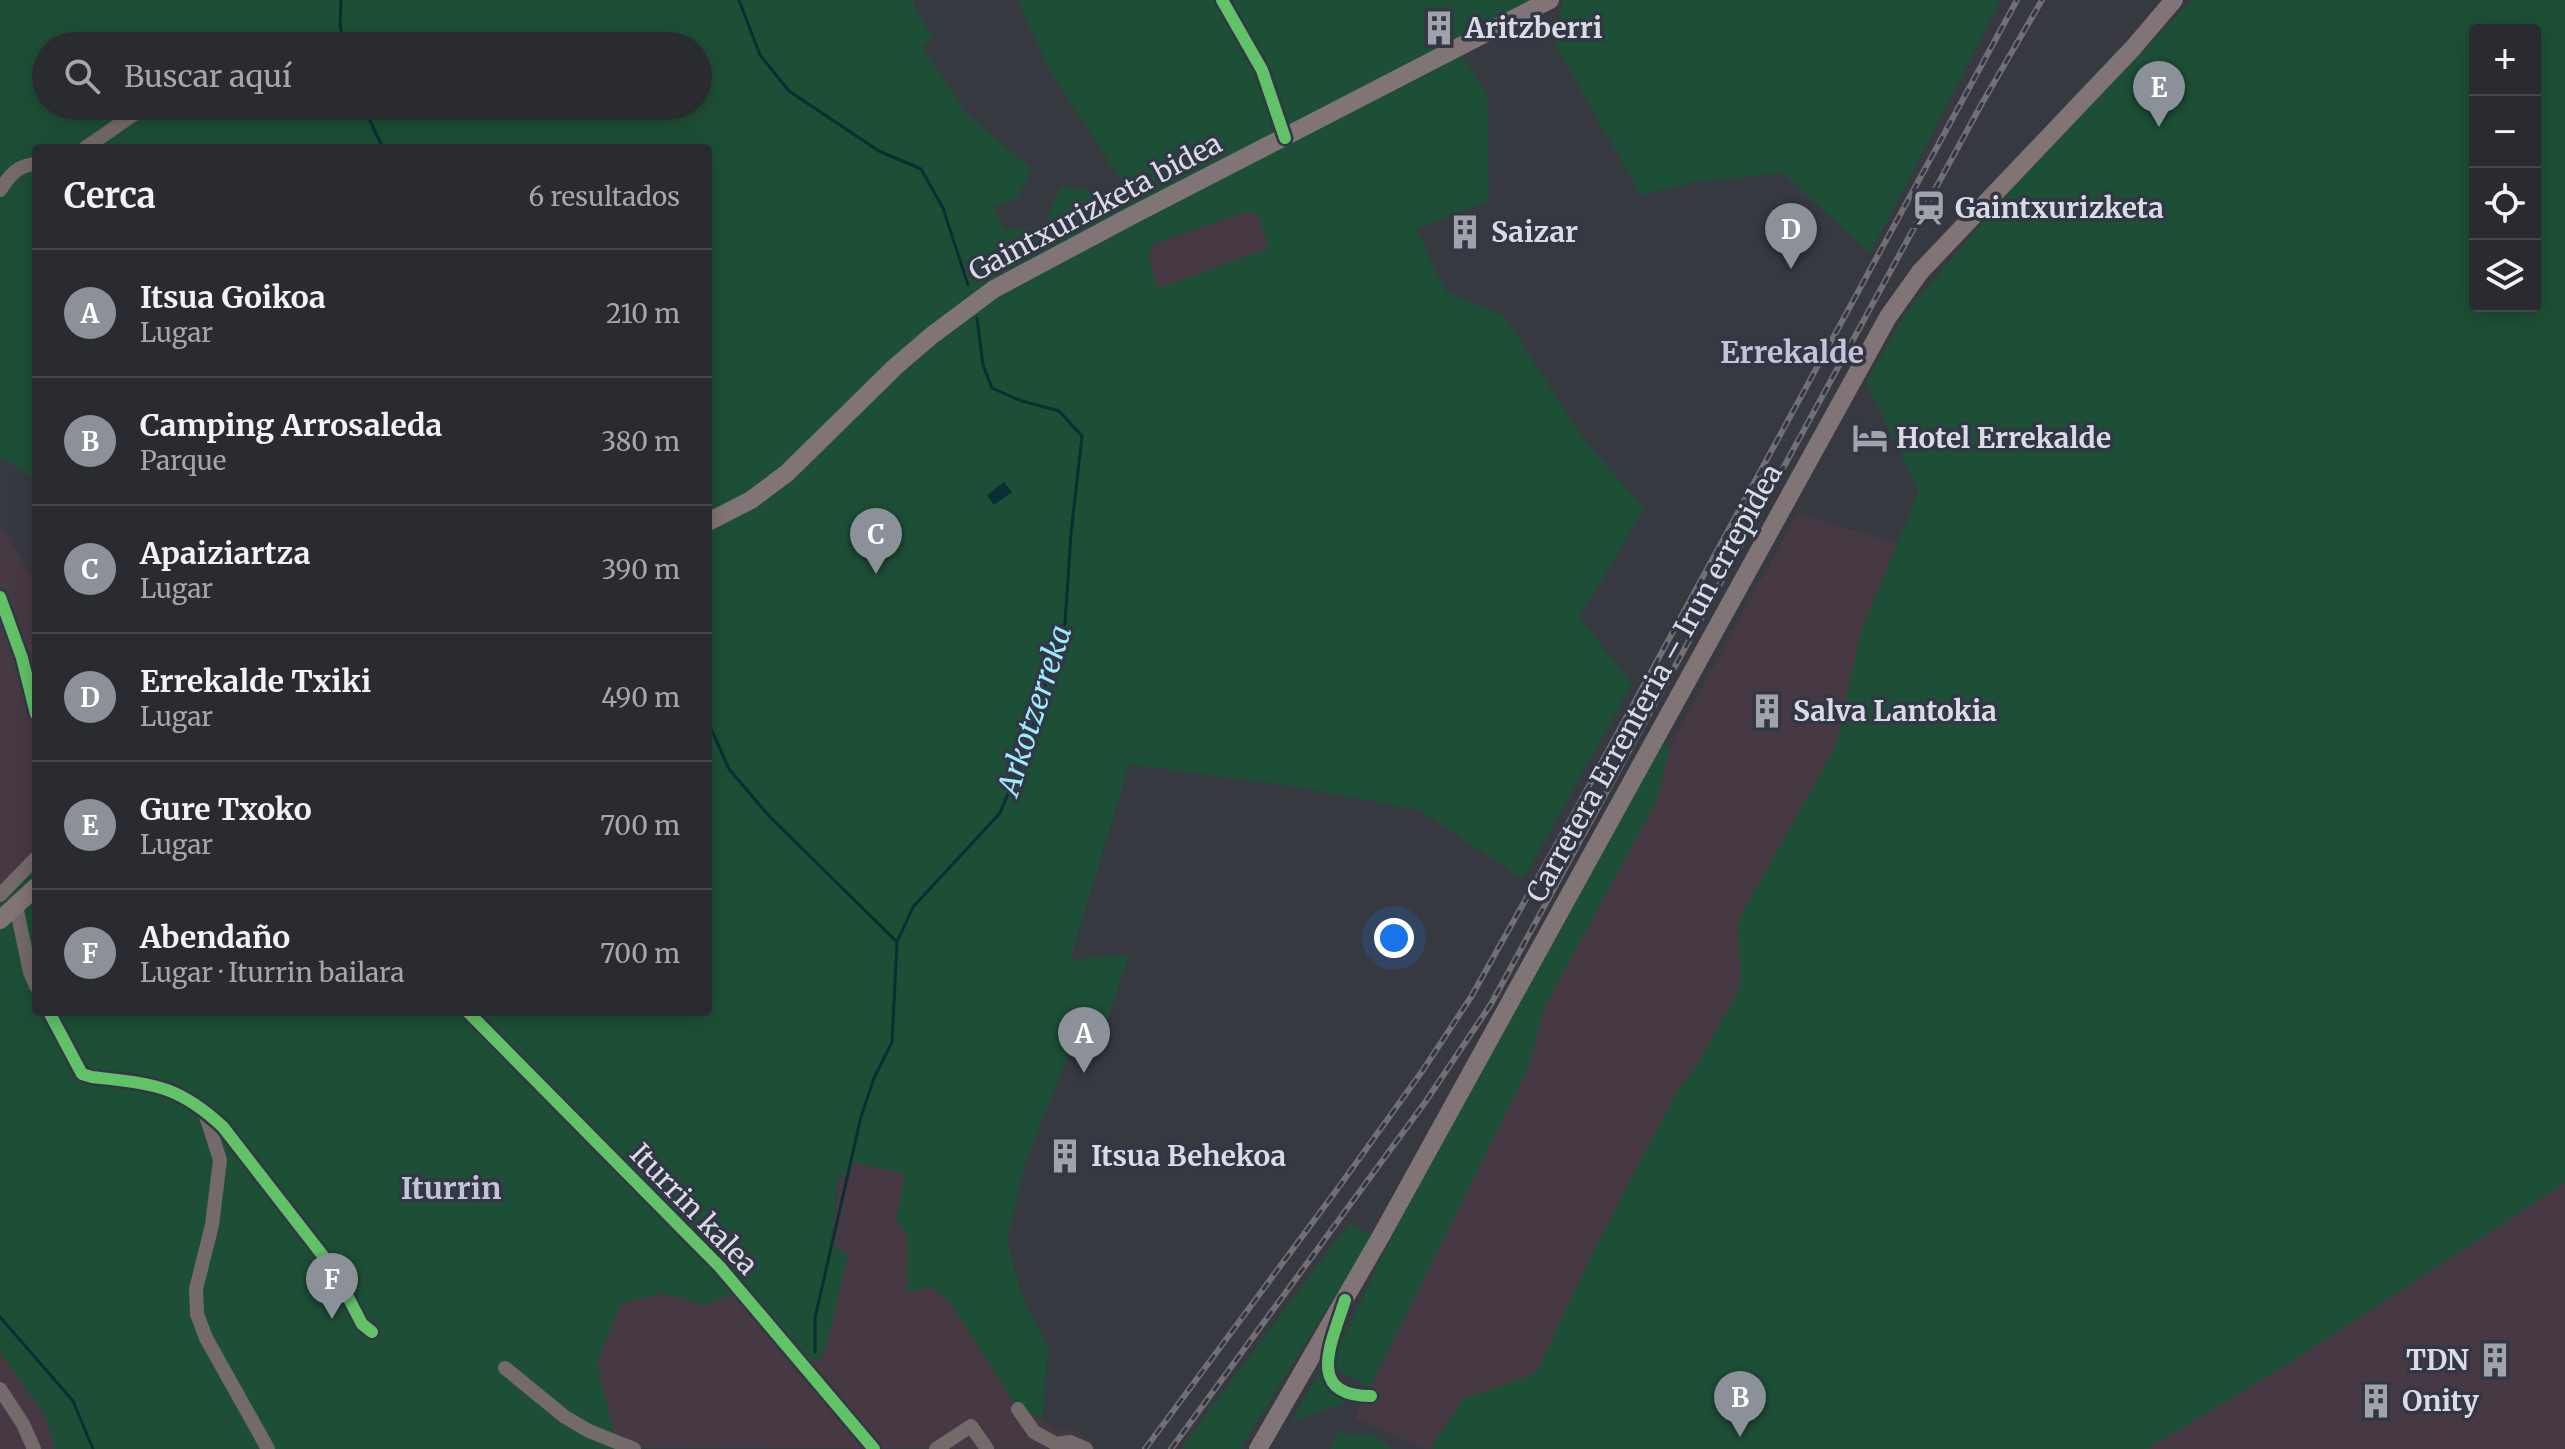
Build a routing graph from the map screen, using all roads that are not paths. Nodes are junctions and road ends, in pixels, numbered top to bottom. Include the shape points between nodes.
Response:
1 (1222, 0) edge
2 (1550, 0) edge
3 (2174, 0) edge
4 (126, 120) edge
5 (1285, 138) junction
6 (91, 144) edge
7 (32, 165) edge
8 (0, 190) edge
9 (712, 520) edge
10 (0, 597) edge
11 (32, 698) edge
12 (32, 864) edge
13 (32, 889) edge
14 (8, 901) edge
15 (0, 920) edge
16 (32, 977) edge
17 (51, 1016) edge
18 (472, 1016) edge
19 (203, 1108) junction
20 (1345, 1300) junction
21 (372, 1332) dead end
22 (505, 1368) dead end
23 (1295, 1386) junction
24 (0, 1389) edge
25 (1371, 1396) dead end
26 (1018, 1409) dead end
27 (1276, 1418) junction
28 (34, 1449) edge
29 (268, 1449) edge
30 (634, 1449) edge
31 (874, 1449) edge
32 (936, 1449) edge
33 (987, 1449) edge
34 (1086, 1449) edge
35 (1247, 1449) edge
36 (1258, 1449) edge
37 (1268, 1449) edge

1 - 5 street via 1262,70
2 - 5 main road, Gaintxurizketa bidea
3 - 20 main road, Carretera Errenteria – Irun errepidea via 1920,272 1888,317
4 - 6 street
5 - 9 main road, Gaintxurizketa bidea via 994,289 895,367 787,473
7 - 8 street via 13,172
10 - 11 street
12 - 14 street
13 - 14 main road
14 - 15 main road
14 - 16 street
17 - 19 street via 82,1074 157,1086
18 - 31 street, Iturrin kalea via 720,1267
19 - 21 street via 334,1270 362,1324
19 - 29 street via 220,1160 212,1225 196,1289 197,1314
20 - 23 main road, Carretera Errenteria – Irun errepidea
20 - 25 street via 1326,1370 1342,1393
22 - 30 street via 565,1417
23 - 27 main road, Carretera Errenteria – Irun errepidea
23 - 35 main road via 1278,1401
24 - 28 street
26 - 34 street via 1034,1432 1056,1444 1070,1442
27 - 36 main road, Carretera Errenteria – Irun errepidea
27 - 37 main road via 1277,1432
32 - 33 street via 971,1426

